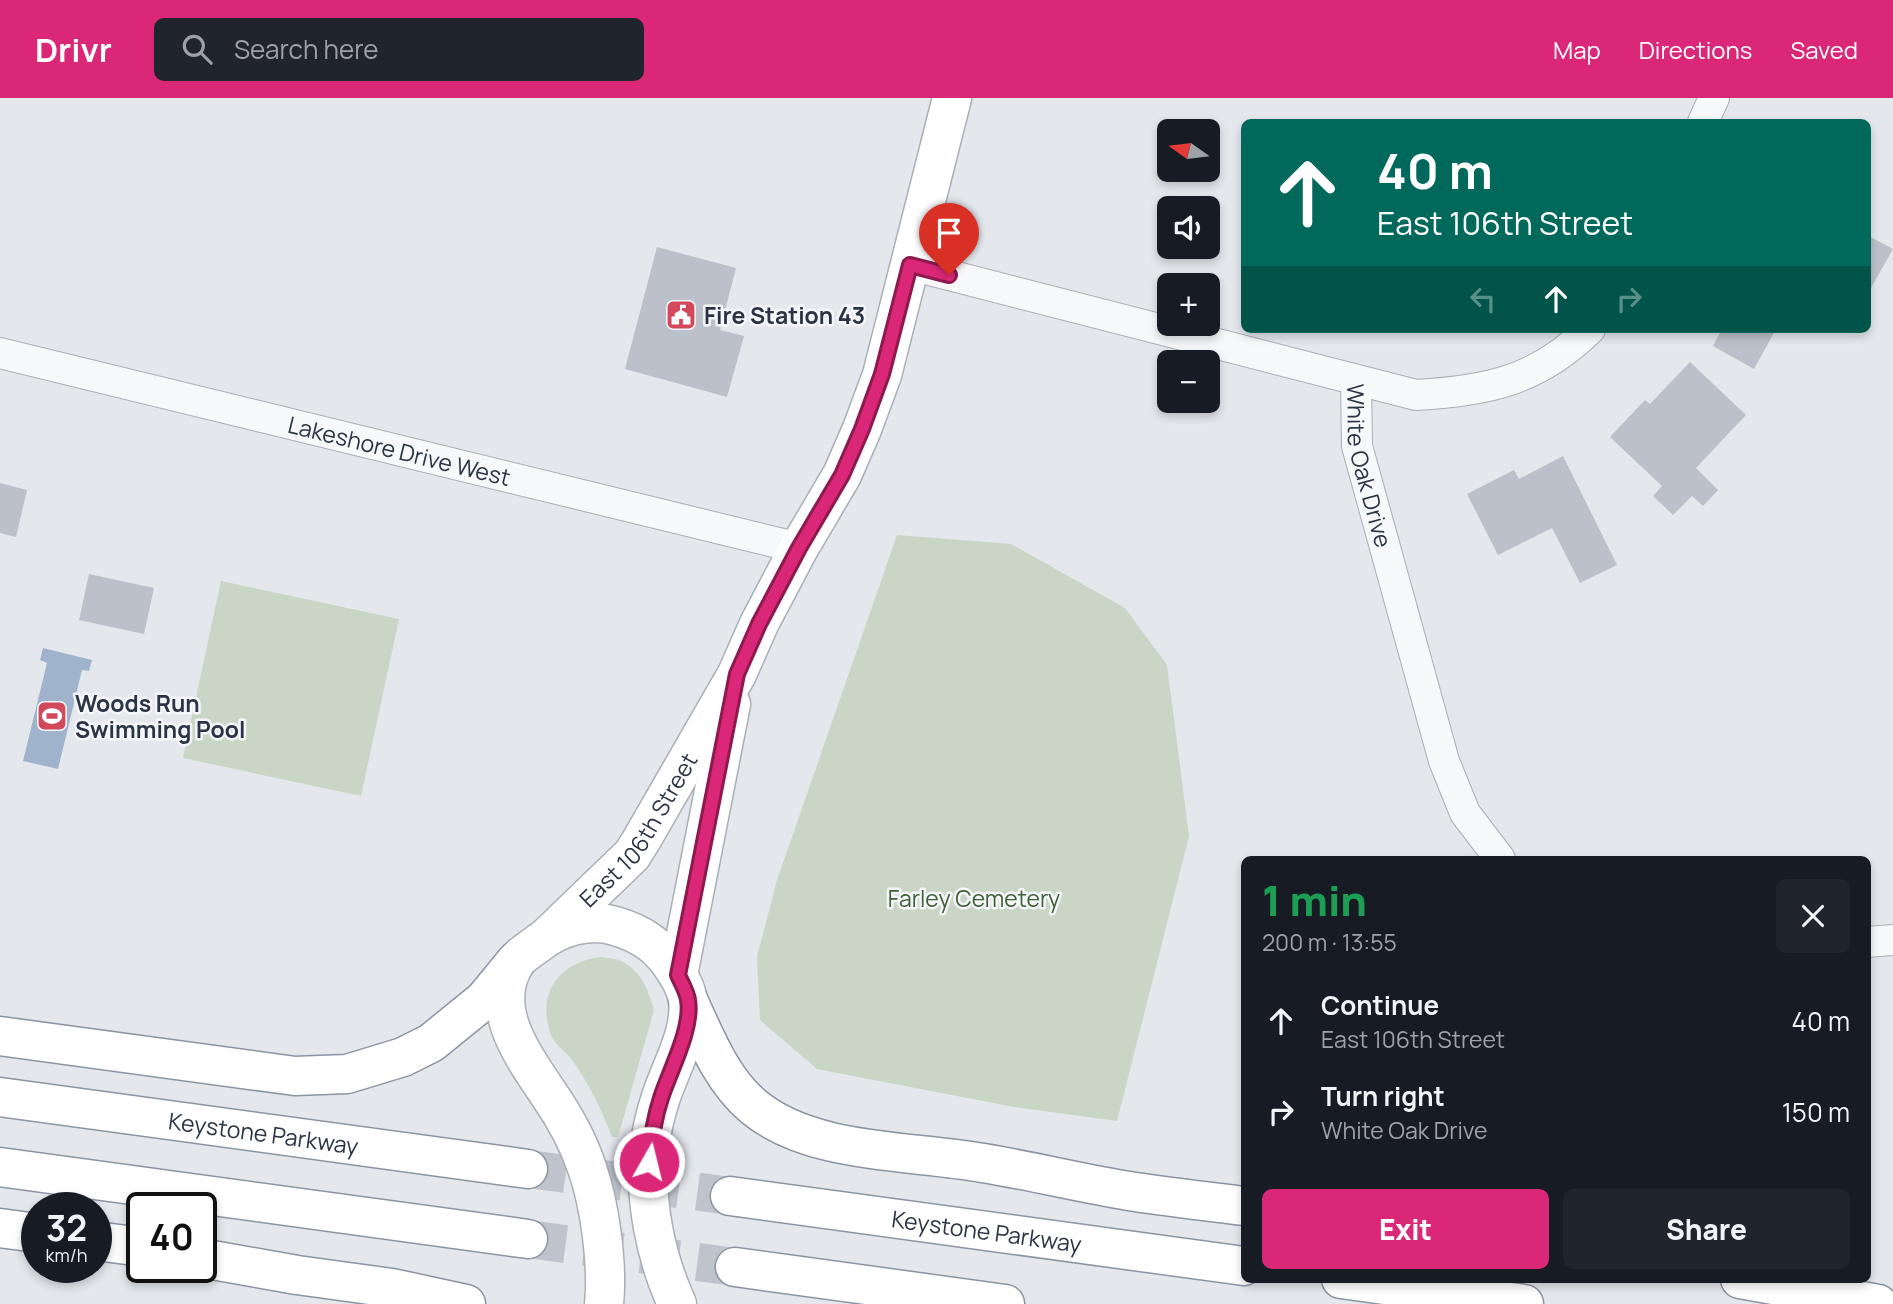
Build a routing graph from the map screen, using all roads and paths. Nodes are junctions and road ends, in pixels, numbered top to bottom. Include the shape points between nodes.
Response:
1 (953, 98) edge
2 (1714, 98) edge
3 (1704, 119) edge
4 (910, 265) junction
5 (1586, 333) edge
6 (0, 353) edge
7 (1356, 381) junction
8 (799, 548) junction
9 (737, 674) junction
10 (1498, 856) edge
11 (547, 937) junction
12 (1893, 940) edge
13 (1871, 942) edge
14 (516, 961) junction
15 (683, 987) junction
16 (0, 1036) edge
17 (0, 1097) edge
18 (0, 1167) edge
19 (528, 1169) tunnel mouth
20 (730, 1196) tunnel mouth
21 (1241, 1206) edge
22 (0, 1228) edge
23 (21, 1231) edge
24 (528, 1239) tunnel mouth
25 (217, 1261) edge
26 (1241, 1266) edge
27 (736, 1267) tunnel mouth
28 (1370, 1283) edge
29 (1762, 1283) edge
30 (466, 1304) edge
31 (604, 1304) edge
32 (677, 1304) edge
33 (1005, 1304) edge
34 (1524, 1304) edge
35 (1878, 1304) edge

1 - 4 main road, East 106th Street
2 - 3 street
4 - 7 street, White Oak Drive
4 - 8 main road, East 106th Street via 882,374 862,429 842,475
5 - 7 street via 1540,368 1504,383 1463,392 1416,395
6 - 8 street, Lakeshore Drive West
7 - 10 street, White Oak Drive via 1357,446 1444,761 1465,813
8 - 9 main road, East 106th Street
9 - 11 main road, East 106th Street via 632,855
9 - 15 main road, East 106th Street
11 - 14 main road
11 - 15 main road via 573,925 612,925 650,940 662,950
12 - 13 street
14 - 16 main road via 484,1000 431,1042 403,1057 348,1074 295,1076
14 - 31 main road via 506,990 509,1026 516,1045 575,1137 588,1169 603,1250
15 - 21 main road via 718,1062 739,1092 754,1107 800,1134 1128,1191
15 - 32 main road, East 106th Street via 679,1053 655,1119 649,1162 654,1231
17 - 19 main road, Keystone Parkway
18 - 24 main road
20 - 26 main road, Keystone Parkway
22 - 23 main road
25 - 30 main road
27 - 33 main road
28 - 34 main road
29 - 35 main road

